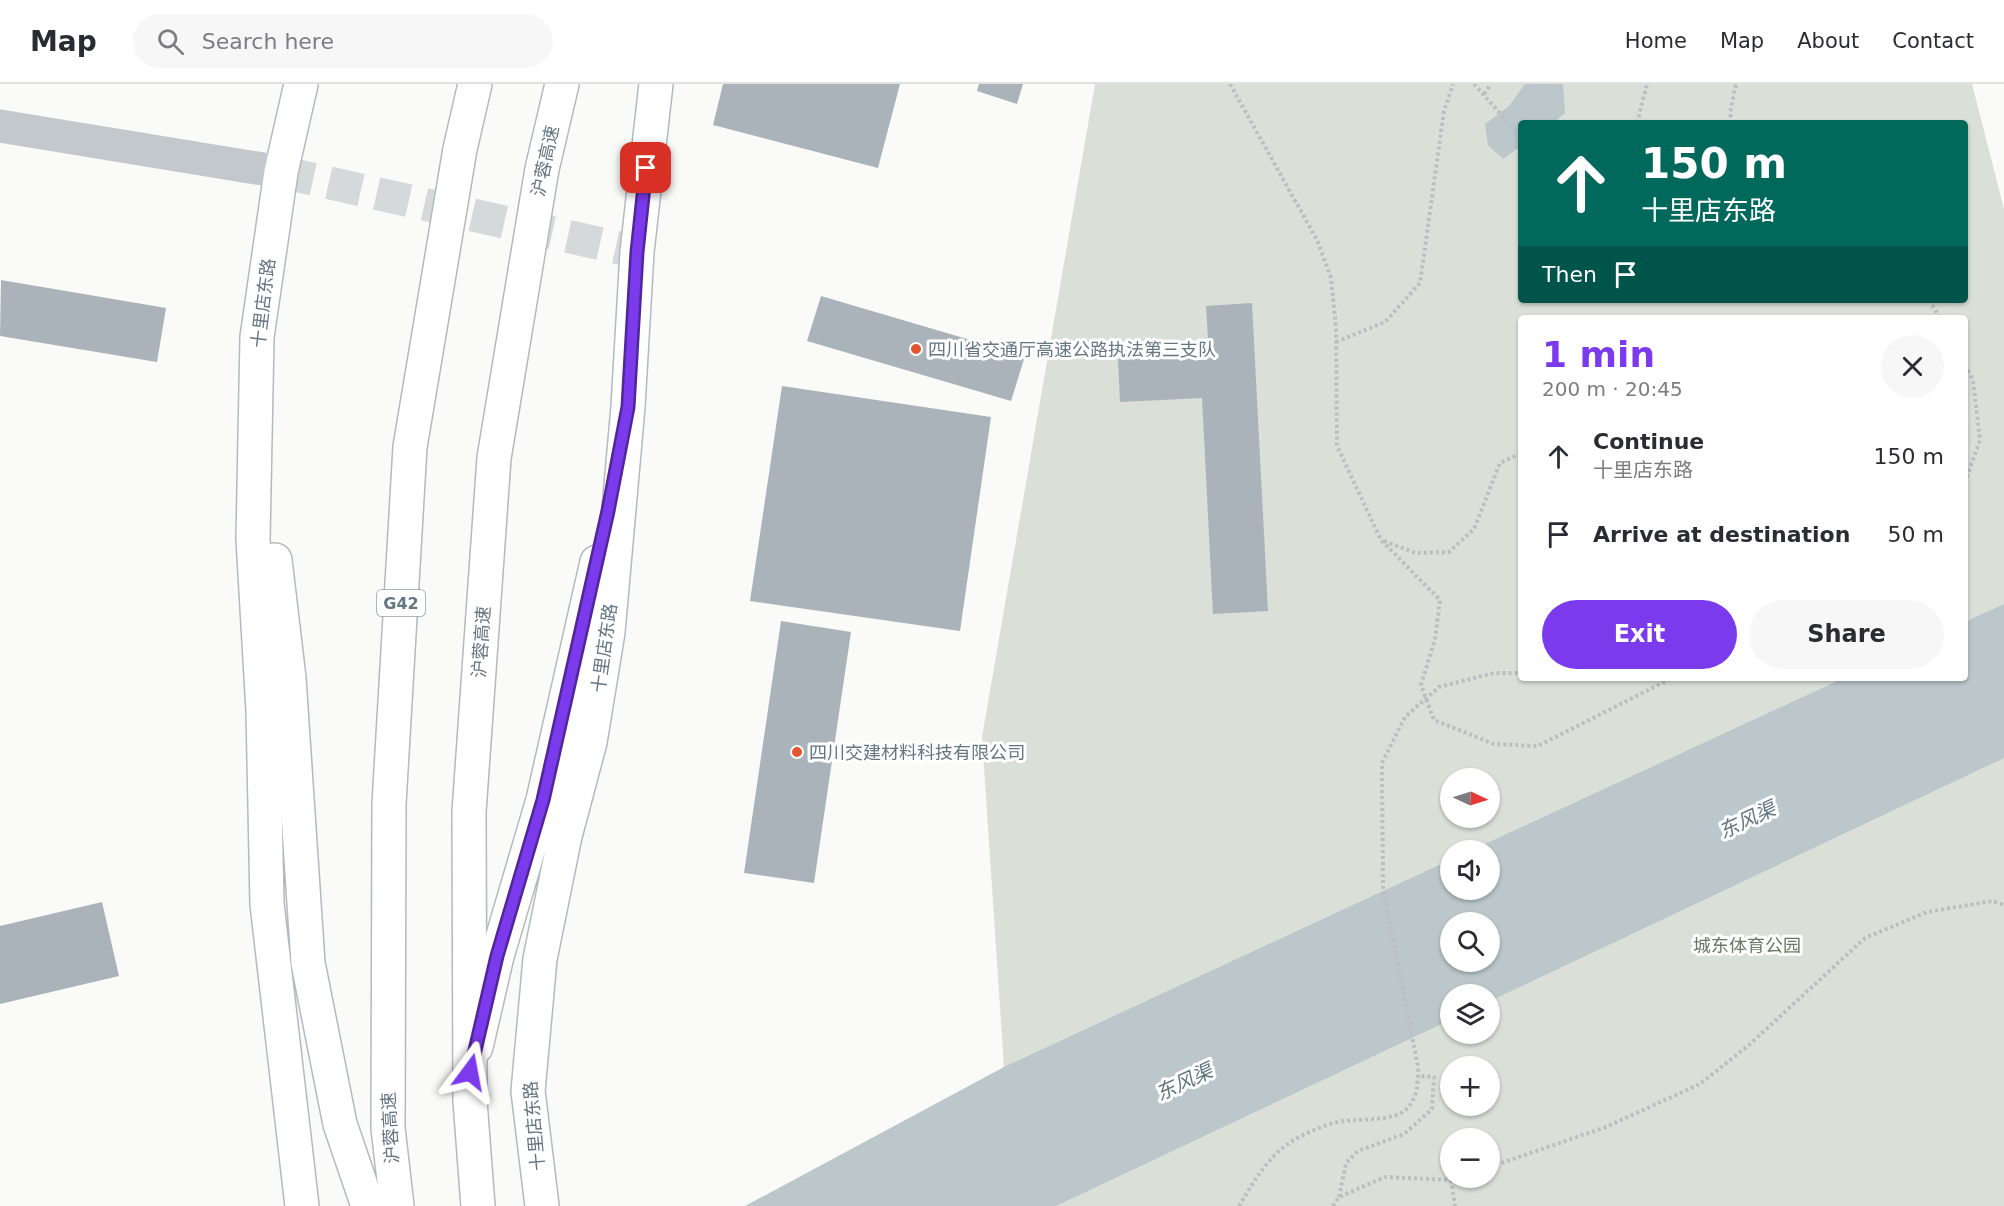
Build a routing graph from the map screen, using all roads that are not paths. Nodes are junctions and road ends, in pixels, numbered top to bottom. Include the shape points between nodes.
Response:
1 (301, 84) edge
2 (475, 84) edge
3 (562, 84) edge
4 (656, 84) edge
5 (0, 126) edge
6 (281, 172) junction
7 (257, 338) junction
8 (628, 407) junction
9 (470, 1072) junction
10 (302, 1206) edge
11 (368, 1206) edge
12 (397, 1206) edge
13 (478, 1206) edge
14 (542, 1206) edge

1 - 6 main road, 十里店东路
2 - 12 main road, 沪蓉高速 / G42 via 460,148 410,447 388,804 388,1128
3 - 9 main road, 沪蓉高速 via 542,169 494,458 469,812
4 - 8 main road, 十里店东路 via 637,252
5 - 6 street
6 - 7 main road, 十里店东路
7 - 10 main road, 十里店东路 via 253,539 263,711 267,904
7 - 11 main road via 269,509 288,678 308,963 340,1124
8 - 9 main road via 543,800 497,956
8 - 14 main road, 十里店东路 via 608,632 590,742 540,959 528,1091
9 - 13 main road, 沪蓉高速

